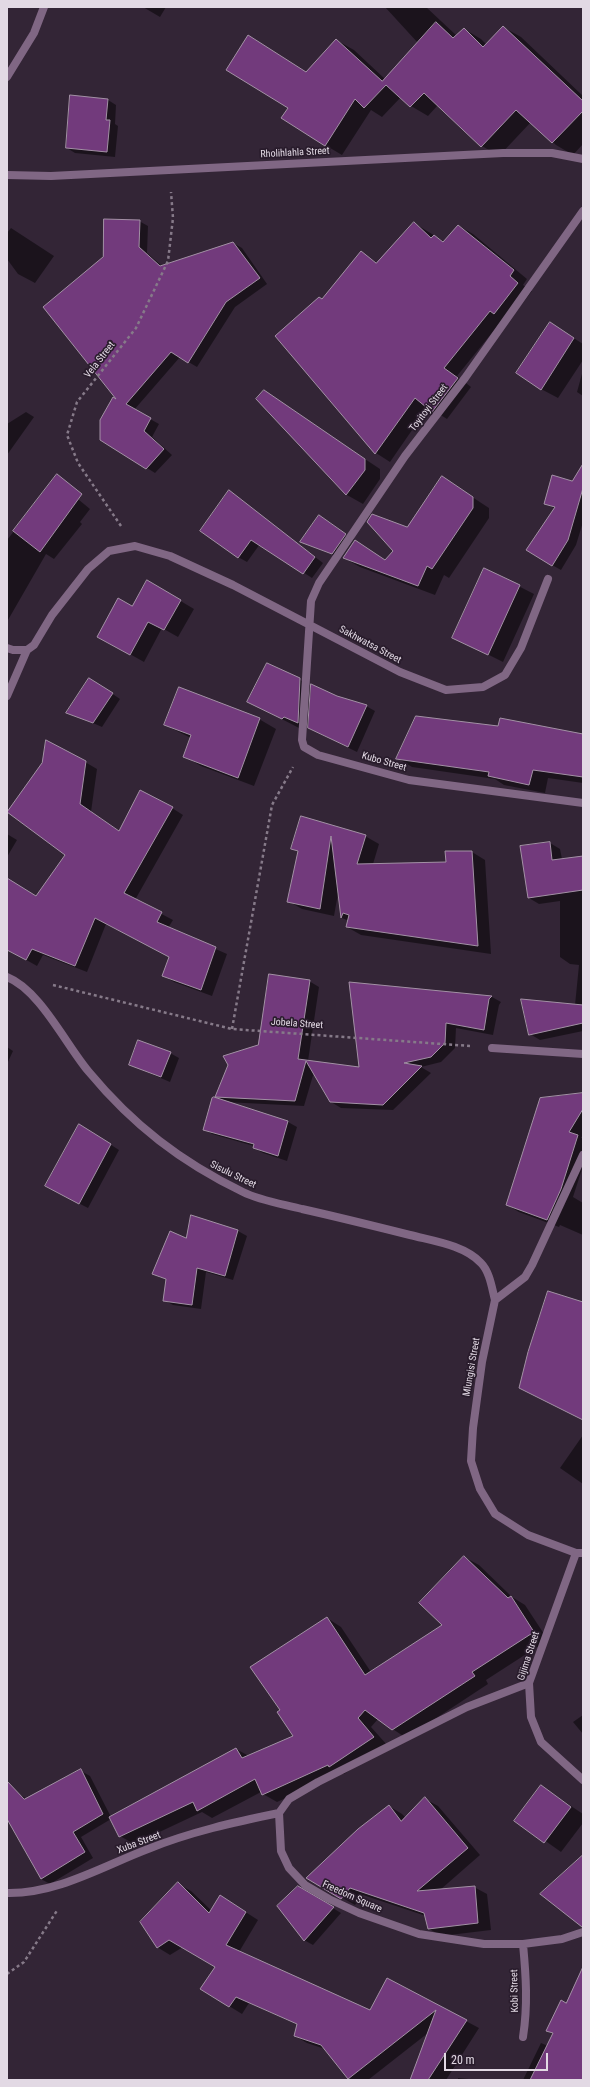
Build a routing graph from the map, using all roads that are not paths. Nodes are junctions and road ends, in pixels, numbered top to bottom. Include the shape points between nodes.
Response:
1 (44, 7) edge
2 (7, 77) edge
3 (583, 159) edge
4 (7, 175) edge
5 (583, 212) edge
6 (548, 579) dead end
7 (310, 624) junction
8 (7, 648) edge
9 (27, 650) junction
10 (7, 696) edge
11 (583, 803) edge
12 (7, 977) edge
13 (492, 1048) road end
14 (583, 1054) edge
15 (583, 1155) edge
16 (495, 1300) junction
17 (580, 1553) edge
18 (529, 1683) junction
19 (583, 1780) edge
20 (279, 1813) junction
21 (7, 1893) edge
22 (583, 1932) edge
23 (523, 1944) junction
24 (523, 2037) dead end

1 - 2 street via 34,33
3 - 4 street, Rholihlahla Street via 552,153 503,153 51,176
5 - 7 street, Toyitoyi Street via 405,456 318,583 311,601
6 - 7 street, Sakhwatsa Street via 521,648 505,675 483,687 446,690 400,672
7 - 9 street, Sakhwatsa Street via 170,556 134,546 108,550 88,569 52,615 34,645
7 - 11 street, Kubo Street via 302,734 304,747 318,755 409,780
8 - 9 street
9 - 10 street
12 - 16 street, Sisulu Street via 15,980 36,1000 88,1071 114,1101 166,1148 212,1177 252,1196 464,1250 482,1264 491,1283
13 - 14 street
15 - 16 street via 525,1277
16 - 17 street, Mlungisi Street via 482,1362 473,1428 471,1461 480,1489 495,1514 528,1535
17 - 18 street, Gijima Street
18 - 19 street, Gijima Street via 531,1717 541,1742
18 - 20 street via 467,1707 318,1782 289,1799
20 - 21 street, Xuba Street via 228,1823 156,1846 70,1881 26,1893
20 - 23 street, Freedom Square via 281,1851 289,1868 305,1885 329,1900 419,1934 484,1944
22 - 23 street, Freedom Square via 562,1939
23 - 24 street, Kobi Street via 527,1981 527,2011

